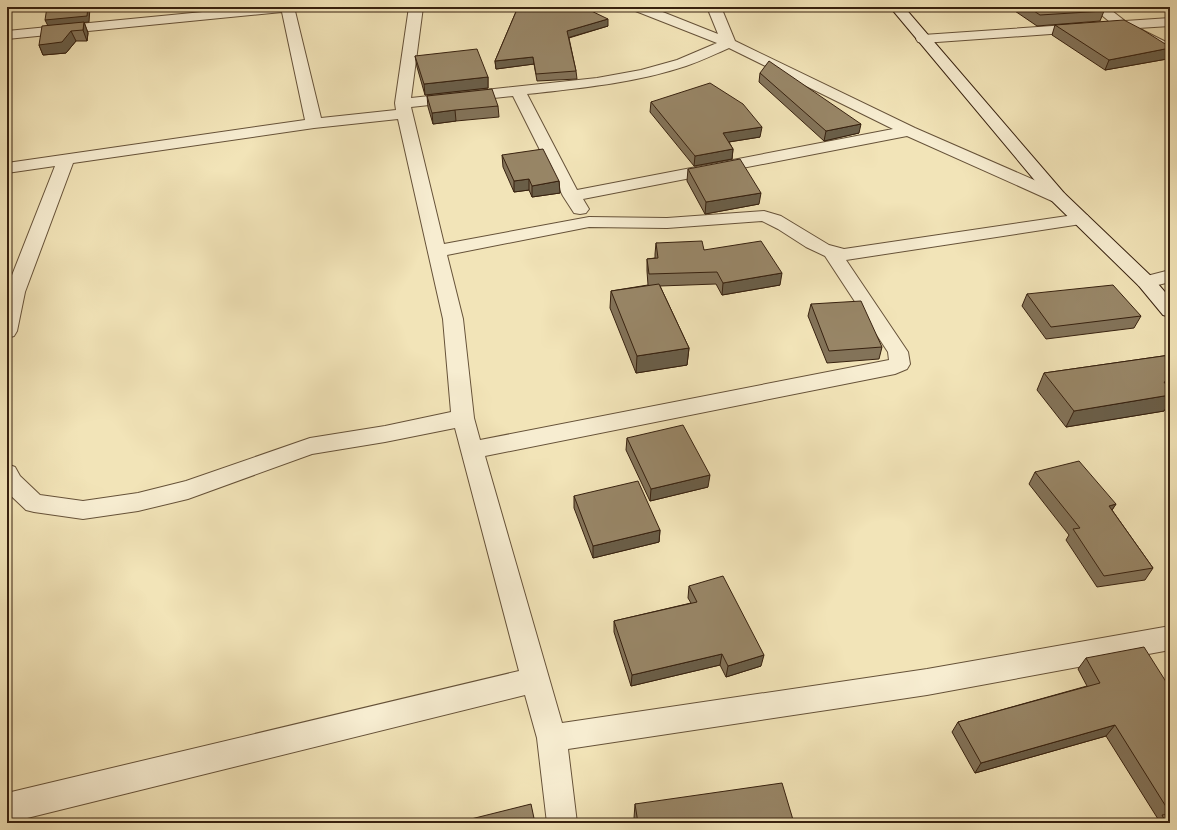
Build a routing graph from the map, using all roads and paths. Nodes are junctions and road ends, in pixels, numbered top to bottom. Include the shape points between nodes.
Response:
1 (416, 7) edge
2 (638, 7) edge
3 (714, 7) edge
4 (897, 7) edge
5 (1099, 7) edge
6 (282, 8) edge
7 (1170, 22) edge
8 (1122, 25) junction
9 (7, 35) edge
10 (923, 39) junction
11 (729, 43) junction
12 (1170, 50) edge
13 (518, 91) junction
14 (404, 108) junction
15 (314, 122) junction
16 (909, 131) junction
17 (66, 160) junction
18 (7, 168) edge
19 (572, 196) junction
20 (1058, 197) junction
21 (1082, 219) junction
22 (589, 222) junction
23 (437, 251) junction
24 (833, 254) junction
25 (1170, 276) edge
26 (1146, 282) junction
27 (1170, 311) edge
28 (7, 331) edge
29 (463, 418) junction
30 (472, 450) junction
31 (7, 473) edge
32 (1170, 638) edge
33 (535, 680) junction
34 (552, 738) junction
35 (7, 808) edge
36 (562, 823) edge

1 - 14 street
2 - 11 street
3 - 11 street
4 - 10 street
5 - 8 street
6 - 9 street
6 - 15 street
7 - 8 street
8 - 10 street
8 - 12 street
10 - 20 street
11 - 13 street via 682,63 642,74
11 - 16 street
13 - 14 street
13 - 19 street
14 - 15 street
14 - 23 street
15 - 17 street
16 - 19 street
16 - 20 street
17 - 18 street
17 - 28 street via 15,292
19 - 22 street
20 - 21 street
21 - 24 street via 844,256
21 - 26 street
22 - 23 street
22 - 24 street via 667,223 764,216 776,220
23 - 29 street via 453,319
24 - 30 street via 898,352 900,364 888,369
25 - 26 street
26 - 27 street
29 - 30 street
29 - 31 street via 310,446 188,490 138,502 82,510 34,503 10,481
30 - 33 street
32 - 34 street via 927,682
33 - 34 street
33 - 35 street
34 - 36 street

